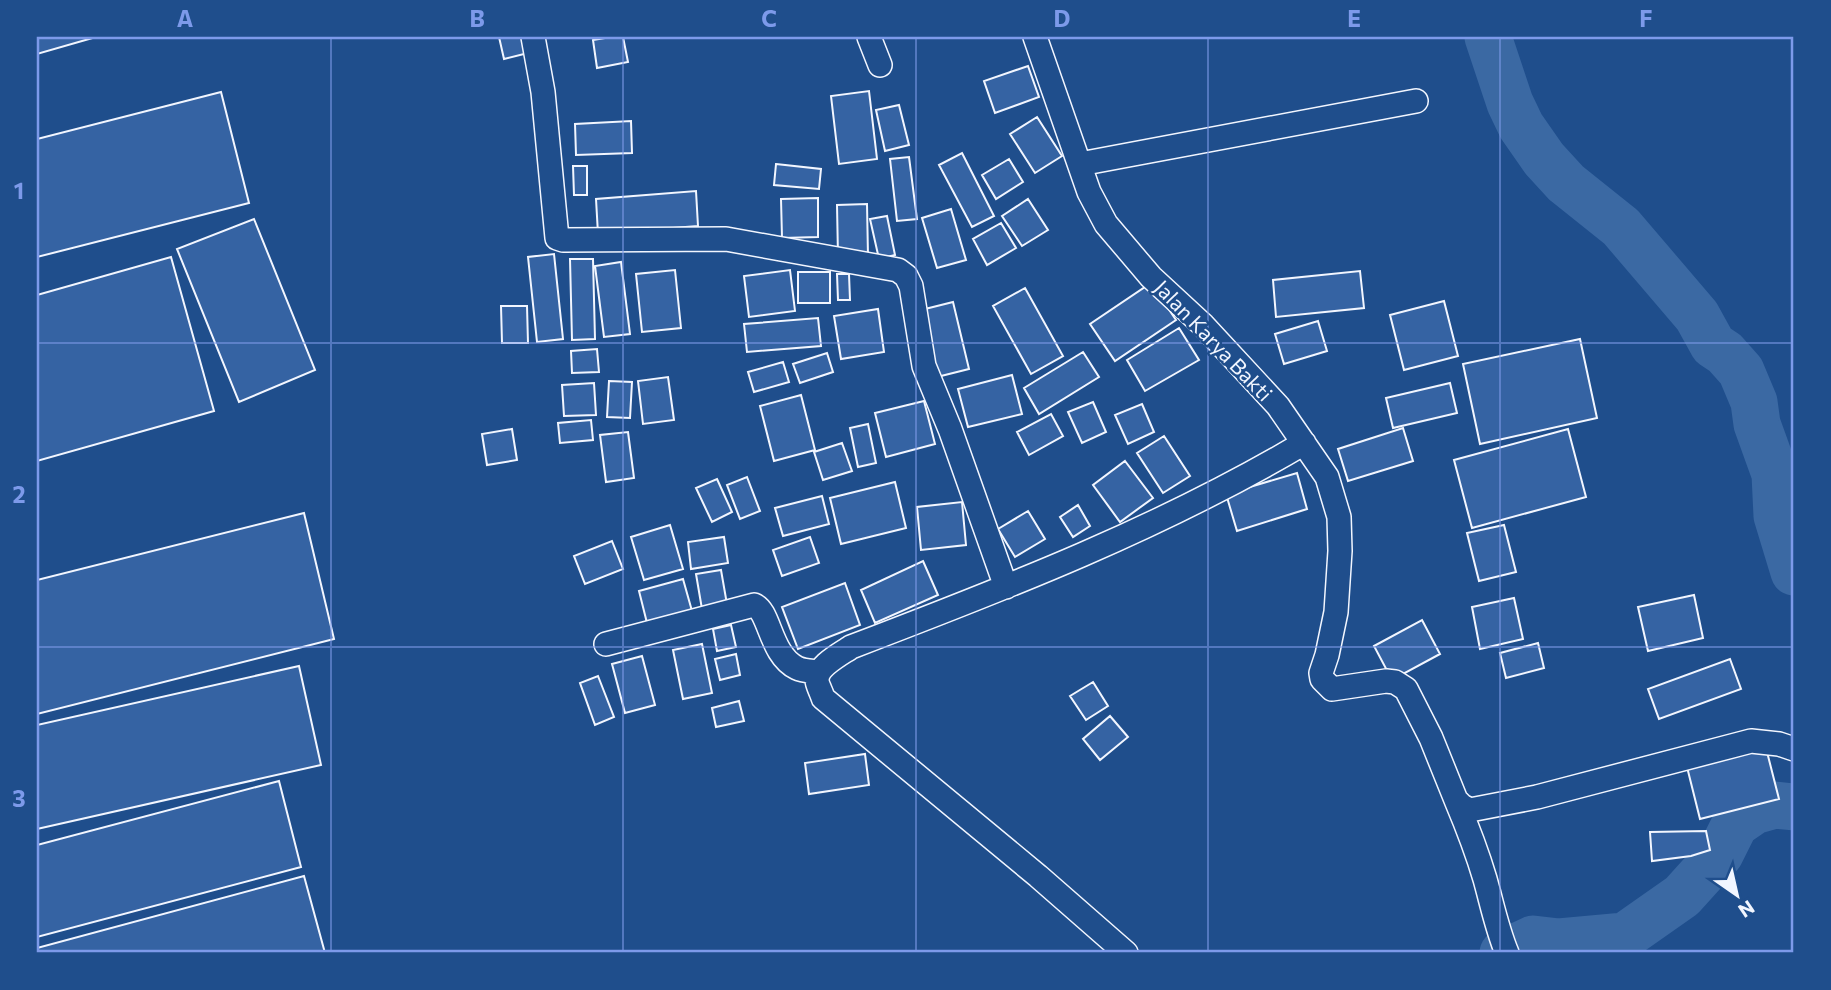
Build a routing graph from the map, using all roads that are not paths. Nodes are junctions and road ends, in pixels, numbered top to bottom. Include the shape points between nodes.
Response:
1 (533, 37) edge
2 (869, 37) edge
3 (1035, 37) edge
4 (880, 65) dead end
5 (1416, 101) dead end
6 (1080, 164) junction
7 (1304, 443) junction
8 (1006, 587) junction
9 (606, 644) dead end
10 (819, 673) junction
11 (1794, 749) edge
12 (1456, 800) junction
13 (1503, 944) edge
14 (1126, 953) edge

1 - 8 street via 557,238 726,239 898,270 906,276 924,366
2 - 4 street
3 - 6 street, Jalan Karya Bakti
5 - 6 street
6 - 7 street, Jalan Karya Bakti via 1106,224 1151,277 1278,406
7 - 8 street via 1140,529
7 - 12 street, Jalan Karya Bakti via 1327,477 1339,517 1336,612 1322,680 1332,689 1386,681 1406,689
8 - 10 street via 851,647
9 - 10 street via 754,605 763,611 782,657 798,669
10 - 14 street via 823,698
11 - 12 street via 1751,741 1482,809 1466,809
12 - 13 street

